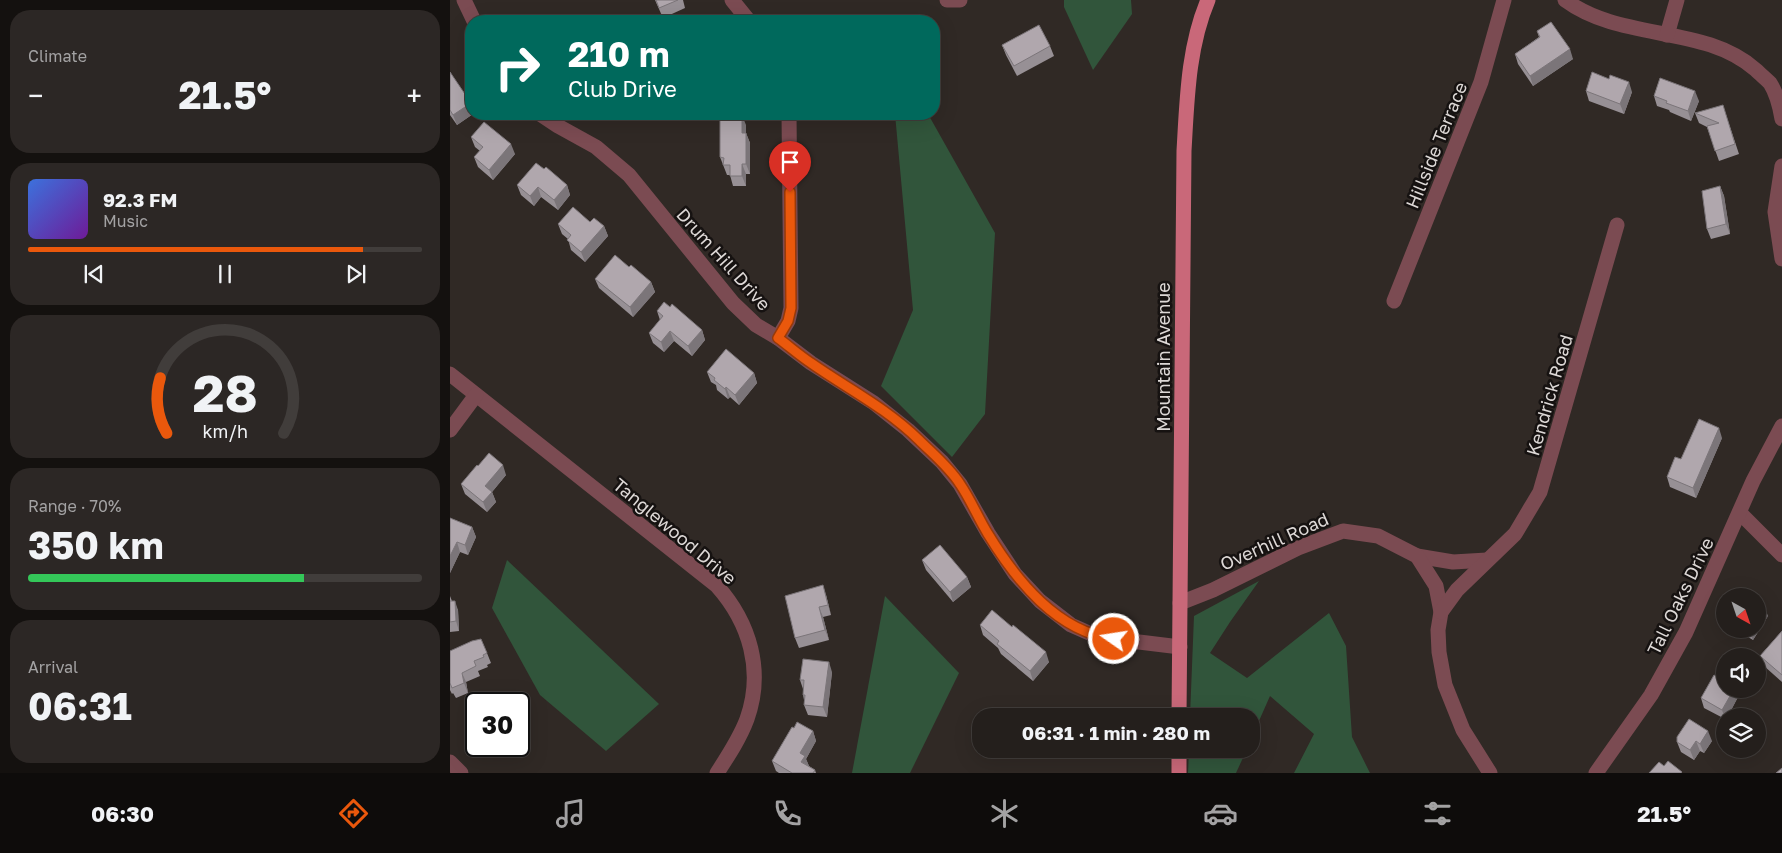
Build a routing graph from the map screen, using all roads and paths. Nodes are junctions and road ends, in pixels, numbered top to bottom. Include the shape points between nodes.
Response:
1 (464, 0) edge
2 (732, 0) edge
3 (946, 0) edge
4 (960, 0) edge
5 (1208, 0) edge
6 (1504, 0) edge
7 (1566, 0) edge
8 (1677, 0) edge
9 (471, 15) edge
10 (744, 15) edge
11 (1667, 35) junction
12 (1782, 119) edge
13 (549, 120) edge
14 (788, 120) edge
15 (1782, 166) edge
16 (1618, 225) dead end
17 (1782, 259) edge
18 (1394, 301) dead end
19 (778, 338) junction
20 (450, 374) edge
21 (476, 395) junction
22 (1782, 426) edge
23 (450, 430) edge
24 (1740, 513) junction
25 (1782, 555) edge
26 (1417, 556) junction
27 (1487, 560) junction
28 (1180, 603) junction
29 (1441, 612) junction
30 (1180, 647) junction
31 (1179, 708) edge
32 (1179, 758) edge
33 (450, 762) edge
34 (461, 773) edge
35 (717, 773) edge
36 (1179, 773) edge
37 (1490, 773) edge
38 (1596, 773) edge

1 - 9 street
2 - 10 street
3 - 4 street
5 - 28 main road, Mountain Avenue via 1192,54 1184,151
6 - 18 street, Hillside Terrace via 1481,82
7 - 11 street via 1608,22
8 - 11 street
11 - 12 street via 1720,47 1746,61 1770,83
13 - 19 street, Drum Hill Drive via 596,147 629,175 734,303 756,325
14 - 19 street via 791,308
15 - 17 street via 1774,212
16 - 27 street, Kendrick Road via 1540,492 1515,534
19 - 30 street, Drum Hill Drive via 874,403 942,462 960,484 1015,574 1040,601 1072,625 1098,637
20 - 21 street, Tanglewood Drive
21 - 23 street
21 - 35 street, Tanglewood Drive via 717,586 733,606 750,642 753,694 742,732
22 - 24 street, Tall Oaks Drive
24 - 25 street
24 - 38 street, Tall Oaks Drive via 1686,632 1651,695
26 - 27 street via 1453,562
26 - 28 street, Overhill Road via 1378,536 1342,531
26 - 29 street via 1436,586
27 - 29 street, Kendrick Road via 1457,590
28 - 30 main road, Mountain Avenue
29 - 37 street via 1439,652 1445,685 1463,730
30 - 31 main road, Mountain Avenue
32 - 36 main road
33 - 34 street

